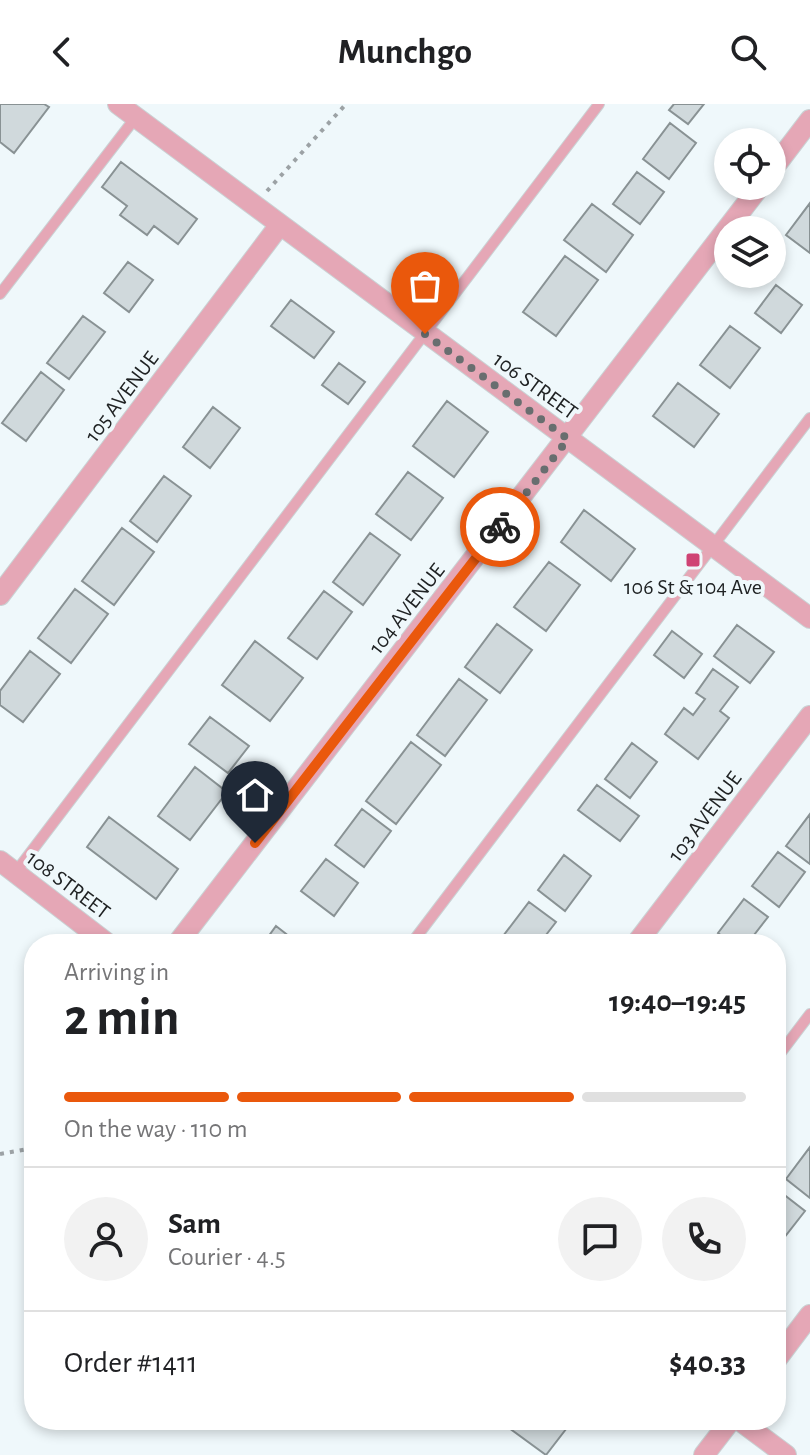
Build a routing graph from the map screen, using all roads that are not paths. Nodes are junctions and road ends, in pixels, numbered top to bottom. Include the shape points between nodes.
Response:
1 (118, 104) edge
2 (599, 104) edge
3 (136, 117) junction
4 (810, 120) edge
5 (786, 152) edge
6 (749, 200) edge
7 (279, 226) junction
8 (0, 294) edge
9 (425, 334) junction
10 (810, 418) edge
11 (568, 439) junction
12 (713, 546) junction
13 (0, 595) edge
14 (810, 618) edge
15 (810, 716) edge
16 (8, 867) edge
17 (95, 934) edge
18 (185, 934) edge
19 (419, 934) edge
20 (644, 934) edge
21 (810, 1014) edge
22 (786, 1046) edge
23 (810, 1315) edge
24 (786, 1347) edge
25 (723, 1430) edge
26 (752, 1430) edge
27 (704, 1455) edge
28 (786, 1455) edge

1 - 3 street, 106 STREET
2 - 9 lane
3 - 7 street, 106 STREET
3 - 8 lane
4 - 5 street
6 - 11 street, 104 AVENUE
7 - 9 street, 106 STREET
7 - 13 street, 105 AVENUE
9 - 11 street, 106 STREET
9 - 16 lane
10 - 12 lane
11 - 12 street, 106 STREET
11 - 18 street, 104 AVENUE
12 - 14 street, 106 STREET
12 - 19 lane
15 - 20 street, 103 AVENUE
16 - 17 street, 108 STREET
21 - 22 lane
23 - 24 street
25 - 27 street
26 - 28 street

